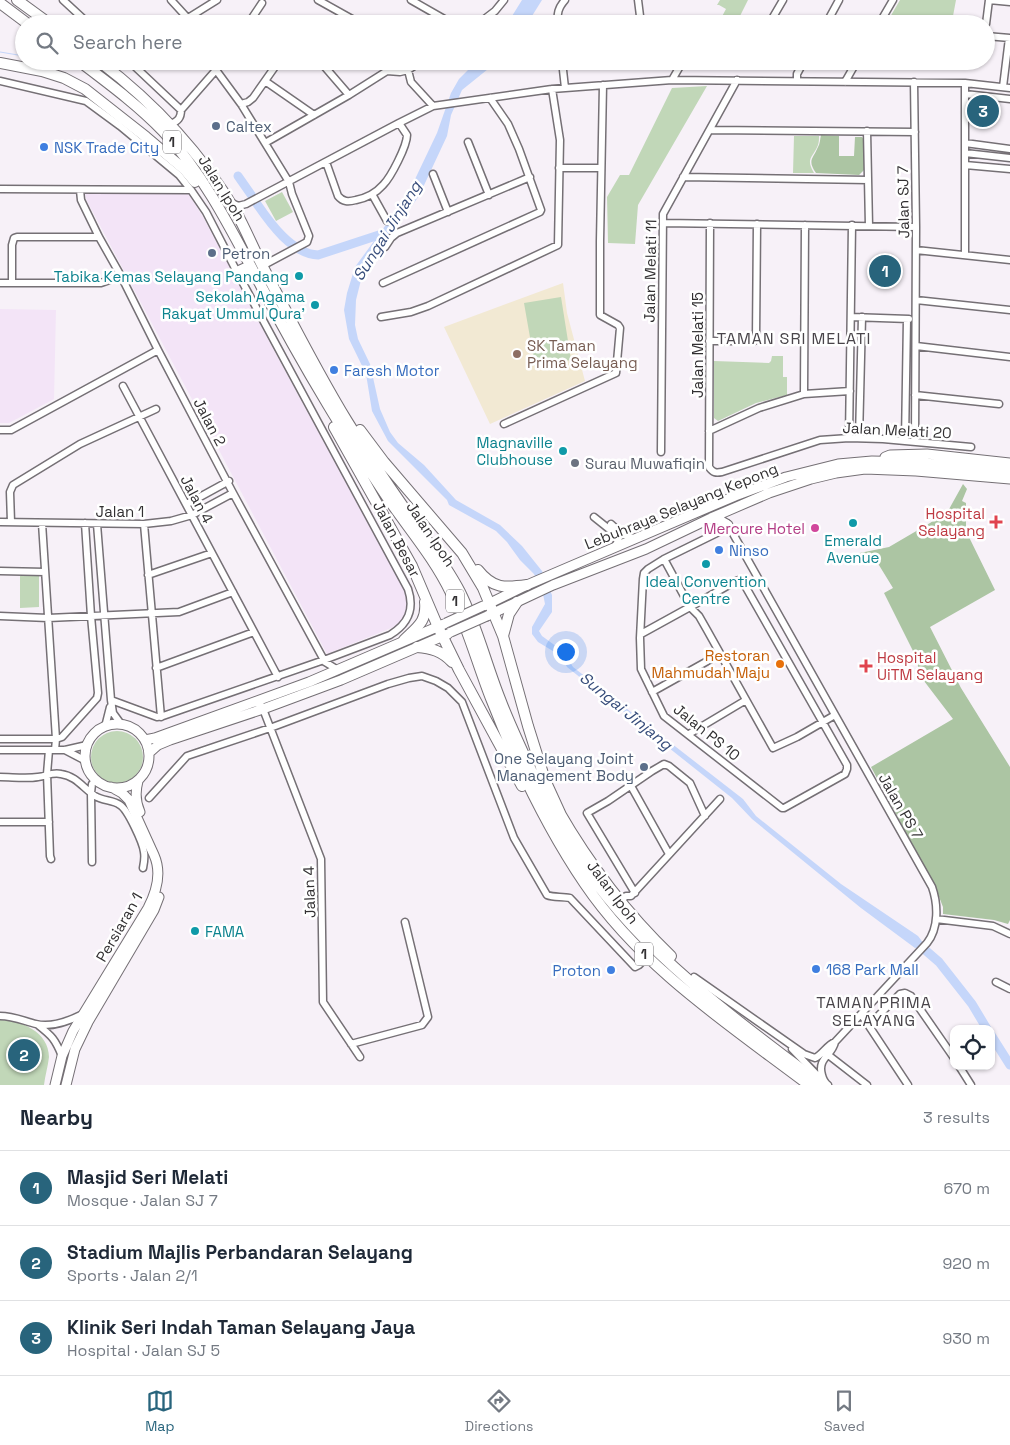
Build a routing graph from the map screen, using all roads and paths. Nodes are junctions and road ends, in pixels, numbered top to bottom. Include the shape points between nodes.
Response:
1 (17, 0) edge
2 (25, 0) edge
3 (63, 0) edge
4 (171, 0) edge
5 (217, 0) edge
6 (318, 0) edge
7 (411, 0) edge
8 (503, 0) edge
9 (565, 0) edge
10 (638, 0) edge
11 (783, 0) edge
12 (840, 0) edge
13 (893, 0) edge
14 (989, 0) edge
15 (1010, 2) edge
16 (0, 3) edge
17 (262, 3) dead end
18 (16, 15) edge
19 (37, 15) edge
20 (40, 15) edge
21 (79, 15) edge
22 (185, 15) edge
23 (193, 15) edge
24 (254, 15) edge
25 (345, 15) edge
26 (437, 15) edge
27 (490, 15) edge
28 (557, 15) edge
29 (639, 15) edge
30 (774, 15) edge
31 (831, 15) edge
32 (884, 15) edge
33 (987, 15) edge
34 (995, 37) edge
35 (1010, 38) edge
36 (0, 63) edge
37 (15, 66) edge
38 (37, 70) edge
39 (91, 70) edge
40 (111, 70) edge
41 (139, 70) edge
42 (216, 70) joint
43 (273, 70) edge
44 (327, 70) edge
45 (408, 70) joint
46 (563, 70) edge
47 (678, 70) edge
48 (799, 70) edge
49 (852, 70) edge
50 (672, 80) junction
51 (737, 80) junction
52 (0, 81) edge
53 (797, 81) junction
54 (265, 82) junction
55 (845, 82) junction
56 (914, 82) junction
57 (965, 83) junction
58 (603, 85) junction
59 (565, 88) junction
60 (1007, 88) edge
61 (552, 89) junction
62 (965, 94) junction
63 (349, 95) junction
64 (490, 98) junction
65 (1010, 99) edge
66 (241, 104) junction
67 (433, 106) junction
68 (181, 110) junction
69 (314, 115) junction
70 (398, 122) junction
71 (171, 124) junction
72 (710, 130) junction
73 (867, 132) junction
74 (915, 132) junction
75 (468, 142) dead end
76 (265, 143) junction
77 (965, 143) junction
78 (1010, 148) edge
79 (965, 153) junction
80 (1010, 158) edge
81 (326, 162) junction
82 (965, 165) junction
83 (559, 168) junction
84 (601, 168) junction
85 (1010, 169) edge
86 (433, 174) dead end
87 (530, 177) junction
88 (683, 177) junction
89 (868, 180) junction
90 (289, 182) junction
91 (0, 189) edge
92 (80, 190) junction
93 (191, 190) junction
94 (372, 194) junction
95 (489, 195) junction
96 (229, 202) junction
97 (246, 204) junction
98 (448, 212) junction
99 (240, 220) junction
100 (387, 221) dead end
101 (663, 223) junction
102 (710, 224) junction
103 (757, 224) junction
104 (806, 225) junction
105 (852, 226) junction
106 (869, 226) junction
107 (916, 227) junction
108 (100, 238) junction
109 (240, 246) junction
110 (385, 247) dead end
111 (916, 250) junction
112 (965, 255) junction
113 (1010, 260) edge
114 (250, 266) junction
115 (262, 266) junction
116 (237, 272) junction
117 (121, 276) junction
118 (0, 283) edge
119 (12, 283) junction
120 (383, 283) dead end
121 (916, 300) junction
122 (1010, 310) edge
123 (381, 317) dead end
124 (851, 317) junction
125 (862, 317) junction
126 (290, 318) junction
127 (907, 319) junction
128 (916, 319) junction
129 (287, 335) junction
130 (709, 341) junction
131 (916, 346) junction
132 (158, 350) junction
133 (1010, 357) edge
134 (123, 386) dead end
135 (850, 391) junction
136 (804, 394) junction
137 (916, 395) junction
138 (999, 404) dead end
139 (156, 408) dead end
140 (139, 417) junction
141 (504, 424) dead end
142 (0, 430) edge
143 (709, 431) junction
144 (849, 438) junction
145 (859, 438) junction
146 (905, 441) junction
147 (915, 442) junction
148 (971, 447) dead end
149 (661, 452) dead end
150 (872, 461) junction
151 (1010, 463) edge
152 (709, 467) joint
153 (1010, 471) edge
154 (1010, 479) edge
155 (229, 482) junction
156 (234, 492) junction
157 (726, 500) junction
158 (187, 504) junction
159 (734, 508) junction
160 (722, 514) junction
161 (192, 515) junction
162 (596, 515) dead end
163 (711, 518) junction
164 (0, 522) edge
165 (11, 522) junction
166 (604, 522) junction
167 (42, 523) junction
168 (85, 524) junction
169 (96, 524) junction
170 (144, 524) junction
171 (729, 526) junction
172 (635, 539) junction
173 (613, 549) junction
174 (212, 553) junction
175 (462, 553) junction
176 (664, 559) junction
177 (0, 571) edge
178 (45, 572) junction
179 (148, 575) junction
180 (550, 581) junction
181 (529, 590) junction
182 (422, 591) junction
183 (233, 592) junction
184 (517, 602) junction
185 (690, 607) junction
186 (488, 609) junction
187 (152, 613) junction
188 (104, 615) junction
189 (0, 616) edge
190 (91, 616) junction
191 (48, 618) junction
192 (445, 630) junction
193 (254, 632) junction
194 (641, 634) junction
195 (477, 635) junction
196 (503, 636) junction
197 (404, 640) junction
198 (417, 646) junction
199 (720, 654) junction
200 (325, 661) junction
201 (156, 668) junction
202 (338, 670) junction
203 (459, 670) junction
204 (322, 676) junction
205 (278, 677) junction
206 (652, 692) junction
207 (111, 700) junction
208 (746, 700) junction
209 (254, 703) junction
210 (263, 709) junction
211 (836, 715) junction
212 (161, 717) junction
213 (823, 722) junction
214 (121, 724) junction
215 (105, 727) junction
216 (270, 728) junction
217 (689, 734) junction
218 (0, 739) edge
219 (56, 739) junction
220 (145, 740) junction
221 (87, 745) junction
222 (0, 750) edge
223 (52, 750) junction
224 (65, 750) junction
225 (149, 753) junction
226 (86, 761) junction
227 (47, 774) junction
228 (0, 777) edge
229 (97, 780) junction
230 (138, 781) junction
231 (631, 786) junction
232 (111, 787) junction
233 (91, 793) junction
234 (149, 798) dead end
235 (720, 799) dead end
236 (561, 815) junction
237 (705, 816) junction
238 (0, 822) edge
239 (49, 822) junction
240 (669, 854) junction
241 (52, 859) dead end
242 (92, 862) dead end
243 (143, 868) dead end
244 (586, 886) junction
245 (633, 895) junction
246 (622, 905) junction
247 (936, 910) junction
248 (936, 919) junction
249 (946, 920) junction
250 (406, 922) dead end
251 (934, 931) junction
252 (1009, 933) edge
253 (647, 957) junction
254 (694, 977) junction
255 (996, 982) dead end
256 (1010, 990) edge
257 (83, 1014) junction
258 (861, 1014) junction
259 (0, 1016) edge
260 (734, 1017) junction
261 (38, 1025) junction
262 (869, 1025) junction
263 (784, 1040) junction
264 (835, 1042) junction
265 (351, 1044) junction
266 (950, 1052) edge
267 (828, 1054) junction
268 (62, 1056) junction
269 (360, 1057) dead end
270 (962, 1070) edge
271 (825, 1084) edge
272 (55, 1085) edge
273 (66, 1085) edge
274 (808, 1085) edge
275 (867, 1085) edge
276 (908, 1085) edge
277 (971, 1085) edge

1 - 19 highway
2 - 20 highway
3 - 21 street
4 - 22 street
5 - 23 street
6 - 25 street
7 - 26 street
8 - 27 street
9 - 28 street
10 - 29 street
11 - 30 street
12 - 31 street
13 - 32 street
14 - 15 street
14 - 33 street
16 - 18 highway
17 - 24 street
34 - 35 street
35 - 60 street
36 - 37 highway
38 - 109 highway via 64,78 85,89 126,120 190,176
39 - 109 highway, Jalan Ipoh / 1 via 163,131 219,208
40 - 71 highway, Jalan Ipoh / 1
41 - 68 street
42 - 66 street
42 - 68 street
43 - 54 street
44 - 63 street
45 - 63 street via 387,71
45 - 67 street via 411,82
46 - 59 street
47 - 50 street
48 - 53 street
49 - 55 street
50 - 51 street
50 - 58 street
51 - 53 street
51 - 72 street, Jalan Melati 11
52 - 93 street, Jalan Besar via 89,103 179,175
53 - 55 street
54 - 66 street via 253,98
54 - 69 street
55 - 56 street
56 - 57 street
56 - 74 street, Jalan SJ 7
57 - 60 street
57 - 62 street
58 - 59 street
58 - 84 street
59 - 61 street
61 - 64 street
61 - 83 street via 560,140
62 - 65 street
62 - 77 street
63 - 69 street
64 - 67 street
64 - 87 street via 508,124
66 - 76 street
67 - 70 street
68 - 71 street via 180,118
69 - 76 street
70 - 81 street
70 - 94 street via 407,136 405,146 386,182
71 - 96 highway, Jalan Ipoh / 1
72 - 73 street
72 - 88 street, Jalan Melati 11
73 - 74 street
73 - 89 street
74 - 107 street, Jalan SJ 7
75 - 95 street
76 - 90 street
77 - 78 street
77 - 79 street
79 - 80 street
79 - 82 street
81 - 90 street
81 - 94 street via 341,200 352,201
82 - 85 street
82 - 112 street
83 - 84 street
83 - 123 street via 558,245 428,306
84 - 141 street via 600,316 620,328 616,373
86 - 98 street
87 - 95 street
87 - 120 street via 541,210 538,214
88 - 89 street
88 - 101 street, Jalan Melati 11 via 663,214
89 - 106 street
90 - 97 street
90 - 115 street via 309,236 307,242
91 - 92 street
92 - 93 street
92 - 108 street, Jalan 2 via 81,200
93 - 116 street, Jalan Besar
94 - 100 street
95 - 98 street
96 - 97 street via 238,206
96 - 99 highway, Jalan Ipoh / 1
97 - 99 street
98 - 110 street via 397,233
99 - 115 highway, Jalan Ipoh / 1
101 - 102 street
101 - 149 street, Jalan Melati 11
102 - 103 street
102 - 130 street, Jalan Melati 15
103 - 104 street
103 - 130 street via 756,339
104 - 105 street
104 - 136 street
105 - 106 street
105 - 124 street
106 - 107 street
107 - 111 street, Jalan SJ 7
108 - 117 street, Jalan 2
108 - 119 street via 14,238
109 - 114 highway, Jalan Ipoh / 1
111 - 112 street
111 - 121 street, Jalan SJ 7
112 - 113 street
114 - 116 highway
114 - 129 highway, Jalan Ipoh / 1
115 - 126 highway, Jalan Ipoh / 1
116 - 200 street, Jalan Besar via 410,595 409,615 399,629
117 - 119 street via 101,283
117 - 132 street, Jalan 2
118 - 119 street
121 - 122 street
121 - 128 street, Jalan SJ 7
124 - 125 street
124 - 135 street
125 - 127 street
125 - 145 street
126 - 175 highway via 363,434
126 - 195 highway, Jalan Ipoh / 1 via 374,465 450,574
127 - 128 street
127 - 146 street
128 - 131 street, Jalan SJ 7
129 - 182 highway via 412,566
129 - 244 highway, Jalan Ipoh / 1 via 350,441 449,588 525,778 548,824
130 - 143 street, Jalan Melati 15
131 - 133 street
131 - 137 street, Jalan SJ 7
132 - 142 street via 11,430
132 - 155 street, Jalan 2
134 - 140 street, Jalan 4
135 - 136 street
135 - 144 street
136 - 143 street via 759,408
137 - 138 street
137 - 147 street, Jalan SJ 7
139 - 140 street
140 - 158 street, Jalan 4
140 - 165 street via 80,444 13,485 10,492
143 - 152 street, Jalan Melati 15
144 - 145 street, Jalan Melati 20
144 - 152 street, Jalan Melati 20 via 820,440 722,472 716,473
145 - 146 street, Jalan Melati 20
146 - 147 street, Jalan Melati 20
147 - 148 street, Jalan Melati 20
150 - 151 main road via 890,456 927,454
150 - 153 main road, Lebuhraya Selayang Kepong
150 - 157 main road, Lebuhraya Selayang Kepong via 838,464 786,477
154 - 159 main road, Lebuhraya Selayang Kepong via 916,470 865,469 812,479
155 - 156 street, Jalan 2
155 - 158 street
156 - 161 street, Jalan 1
156 - 200 street, Jalan 2
157 - 160 main road via 721,507
157 - 172 main road, Lebuhraya Selayang Kepong
158 - 161 street, Jalan 4
159 - 160 main road, Lebuhraya Selayang Kepong
159 - 171 street
160 - 163 main road, Lebuhraya Selayang Kepong
160 - 171 street, Jalan PS 7
161 - 170 street, Jalan 1 via 171,522
161 - 174 street, Jalan 4
162 - 166 street
163 - 171 main road
163 - 180 main road, Lebuhraya Selayang Kepong via 632,555
164 - 165 street, Jalan 1
165 - 167 street, Jalan 1
166 - 172 street
166 - 173 street via 619,537
167 - 168 street, Jalan 1
167 - 178 street
168 - 169 street, Jalan 1
168 - 190 street
169 - 170 street, Jalan 1
169 - 188 street
170 - 179 street
171 - 176 street, Jalan PS 10
171 - 211 street, Jalan PS 7
172 - 173 main road, Lebuhraya Selayang Kepong
173 - 180 main road, Lebuhraya Selayang Kepong
174 - 179 street
174 - 183 street, Jalan 4
175 - 181 highway via 494,584
175 - 186 highway via 475,573
176 - 185 street
176 - 194 street, Jalan PS 10 via 644,573
177 - 178 street
178 - 191 street
179 - 187 street
180 - 181 main road, Lebuhraya Selayang Kepong
181 - 184 main road, Lebuhraya Selayang Kepong
181 - 186 main road, Lebuhraya Selayang Kepong
182 - 192 highway
182 - 197 highway via 425,604 423,620
183 - 187 street via 179,612
183 - 193 street, Jalan 4
184 - 186 main road, Lebuhraya Selayang Kepong
184 - 196 highway
185 - 194 street
185 - 199 street via 699,616
185 - 213 street via 736,581 744,584
186 - 192 main road, bridge
186 - 196 highway
187 - 188 street
187 - 201 street
188 - 190 street
188 - 207 street
189 - 191 street
190 - 191 street
190 - 219 street via 97,698 65,735
191 - 219 street
192 - 197 main road
192 - 198 main road
192 - 203 highway
193 - 201 street
193 - 205 street, Jalan 4
194 - 206 street, Jalan PS 10 via 641,669
195 - 236 highway via 520,734
195 - 260 highway, Jalan Ipoh / 1 via 519,744 577,855 640,935
196 - 236 highway via 537,758
197 - 202 main road
198 - 203 highway via 442,652
198 - 210 main road via 341,680
199 - 206 street
199 - 208 street
200 - 202 street
200 - 204 street
200 - 205 street, Jalan Besar
201 - 212 street
202 - 204 main road
203 - 244 highway via 536,810
204 - 209 main road
205 - 212 street, Jalan Besar
206 - 217 street, Jalan PS 10 via 664,716
207 - 212 street
207 - 214 street
207 - 215 street
208 - 213 street via 773,748
208 - 217 street
209 - 210 street
209 - 220 main road
210 - 216 street, Jalan 4
210 - 225 main road via 170,740
211 - 213 street
211 - 247 street, Jalan PS 7 via 932,887
213 - 217 street, Jalan PS 10 via 847,765 845,774 784,808
214 - 215 main road
214 - 220 main road via 135,729
215 - 221 main road
216 - 234 street via 188,756
216 - 253 street via 409,678 422,676 448,688 462,702 514,838 547,895 570,898 635,967
216 - 265 street, Jalan 4 via 320,859 323,1002
218 - 219 street
219 - 223 street
220 - 225 main road
221 - 224 street
221 - 226 main road
222 - 223 street
223 - 224 street
223 - 227 street
224 - 226 street
225 - 230 main road via 149,763
226 - 229 main road
227 - 228 street
227 - 233 street via 71,776
227 - 239 street
229 - 232 main road
229 - 233 street via 92,784
230 - 232 main road via 121,788
230 - 273 main road, Persiaran 1 via 136,803 162,859 160,893 154,910 80,1038
231 - 237 street via 664,764 669,766 690,783
231 - 240 street
231 - 245 street via 586,813
232 - 257 main road, Persiaran 1 via 129,800 158,863 159,873 148,908
233 - 242 street
233 - 243 street via 122,806 128,814 143,846
235 - 237 street
236 - 246 highway
237 - 240 street
238 - 239 street
239 - 241 street
240 - 245 street
244 - 253 highway, Jalan Ipoh / 1 via 611,919
245 - 246 street via 626,896
246 - 254 highway
247 - 248 street, Jalan PS 7
247 - 249 street
248 - 249 street
248 - 251 street, Jalan PS 7
249 - 251 street
249 - 252 street via 993,926
250 - 265 street via 428,1017 426,1022
251 - 258 street, Jalan PS 7 via 927,943
253 - 274 highway, Jalan Ipoh / 1
254 - 260 highway via 727,1005
254 - 263 street
255 - 256 street
257 - 261 street via 61,1024
257 - 268 main road, Persiaran 1
258 - 262 street
258 - 264 street, Jalan PS 7
259 - 261 street
260 - 271 highway, Jalan Ipoh / 1
261 - 268 street via 52,1036
262 - 266 street via 900,994 905,993 911,996
262 - 276 street
263 - 264 street via 815,1058
263 - 271 street
264 - 267 street, Jalan PS 7
265 - 269 street, Jalan 4
267 - 271 street, Jalan PS 7 via 821,1064
267 - 275 street
268 - 272 main road, Persiaran 1
270 - 277 street

